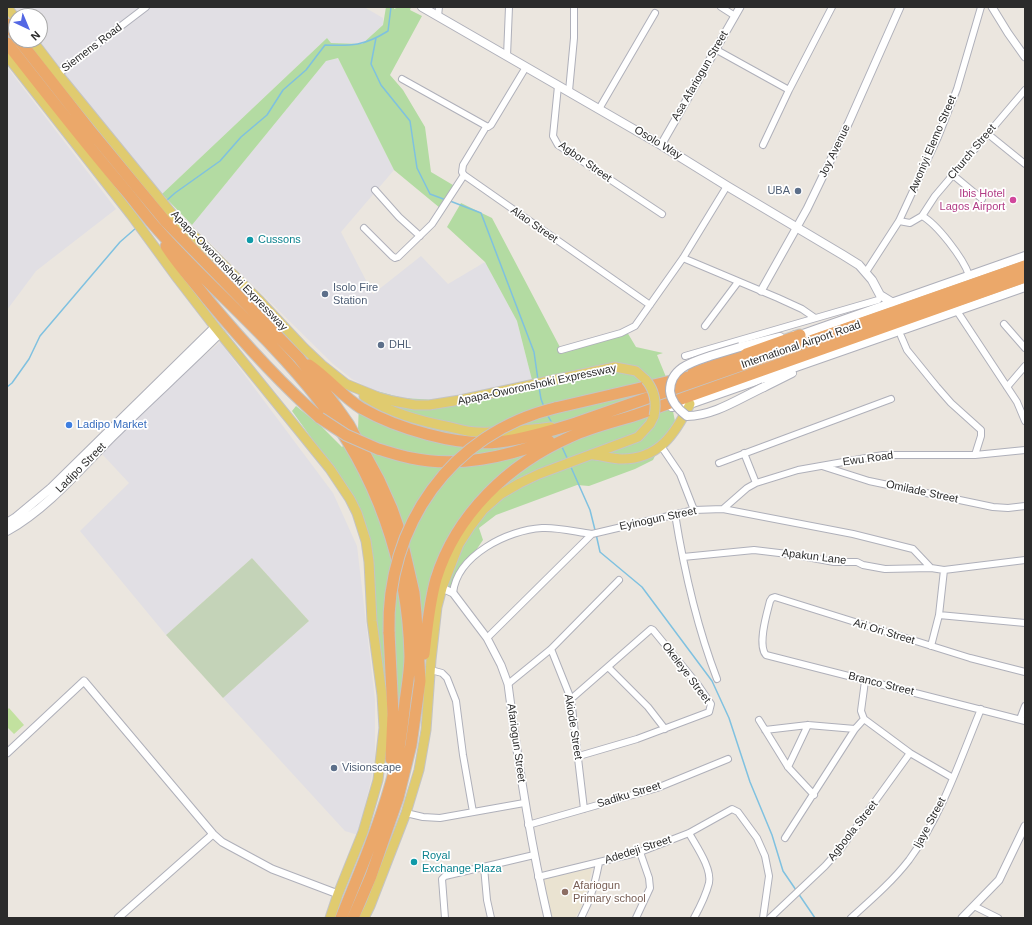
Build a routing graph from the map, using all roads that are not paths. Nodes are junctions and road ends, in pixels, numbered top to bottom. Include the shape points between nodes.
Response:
1 (146, 7) edge
2 (422, 7) edge
3 (439, 7) edge
4 (510, 7) edge
5 (574, 7) edge
6 (721, 7) edge
7 (740, 7) edge
8 (832, 7) edge
9 (900, 7) edge
10 (981, 7) edge
11 (992, 7) edge
12 (655, 13) dead end
13 (438, 16) junction
14 (735, 16) junction
15 (7, 43) edge
16 (25, 48) edge
17 (38, 48) edge
18 (716, 49) junction
19 (7, 56) edge
20 (507, 56) junction
21 (1025, 57) edge
22 (526, 67) junction
23 (58, 74) junction
24 (402, 79) dead end
25 (558, 86) junction
26 (789, 90) junction
27 (1025, 90) edge
28 (569, 91) junction
29 (599, 109) junction
30 (486, 127) junction
31 (988, 134) junction
32 (661, 144) junction
33 (764, 145) dead end
34 (1025, 164) edge
35 (464, 175) junction
36 (953, 175) junction
37 (727, 186) junction
38 (375, 190) dead end
39 (982, 199) dead end
40 (149, 202) junction
41 (662, 214) dead end
42 (922, 216) junction
43 (170, 218) junction
44 (900, 222) junction
45 (364, 228) dead end
46 (797, 228) junction
47 (158, 230) junction
48 (420, 236) junction
49 (1025, 256) edge
50 (683, 258) junction
51 (1025, 266) edge
52 (866, 272) junction
53 (969, 275) junction
54 (1025, 277) edge
55 (738, 282) junction
56 (1025, 288) edge
57 (761, 291) junction
58 (878, 301) junction
59 (893, 303) junction
60 (650, 305) junction
61 (957, 311) junction
62 (815, 318) junction
63 (1004, 324) dead end
64 (705, 326) dead end
65 (217, 330) junction
66 (800, 335) junction
67 (901, 336) dead end
68 (1025, 347) edge
69 (561, 350) dead end
70 (776, 353) junction
71 (686, 356) dead end
72 (826, 357) junction
73 (298, 358) junction
74 (745, 365) junction
75 (1025, 366) edge
76 (677, 378) junction
77 (346, 384) junction
78 (1007, 387) junction
79 (891, 399) dead end
80 (1025, 401) edge
81 (1017, 402) junction
82 (690, 404) junction
83 (636, 415) junction
84 (1025, 421) edge
85 (571, 430) junction
86 (550, 436) junction
87 (661, 446) junction
88 (1025, 450) edge
89 (744, 453) junction
90 (592, 454) junction
91 (975, 455) junction
92 (719, 463) dead end
93 (821, 466) junction
94 (756, 483) junction
95 (1025, 506) edge
96 (723, 509) junction
97 (694, 510) junction
98 (675, 514) junction
99 (7, 523) edge
100 (7, 531) edge
101 (592, 534) junction
102 (683, 557) junction
103 (1025, 560) edge
104 (931, 568) junction
105 (944, 570) junction
106 (619, 580) dead end
107 (442, 588) junction
108 (453, 594) junction
109 (939, 615) junction
110 (1025, 623) edge
111 (763, 626) joint
112 (487, 638) junction
113 (931, 646) junction
114 (551, 649) junction
115 (608, 667) junction
116 (430, 670) junction
117 (1025, 672) edge
118 (717, 679) dead end
119 (420, 681) junction
120 (865, 681) junction
121 (508, 684) junction
122 (571, 699) junction
123 (1025, 706) edge
124 (981, 709) junction
125 (864, 718) junction
126 (759, 720) dead end
127 (1022, 720) edge
128 (808, 725) junction
129 (665, 729) junction
130 (855, 729) junction
131 (765, 730) junction
132 (7, 753) edge
133 (910, 754) junction
134 (579, 756) junction
135 (728, 759) dead end
136 (788, 767) junction
137 (953, 778) junction
138 (814, 795) junction
139 (524, 803) junction
140 (584, 809) junction
141 (473, 812) junction
142 (406, 813) junction
143 (528, 825) junction
144 (1025, 826) edge
145 (376, 830) junction
146 (689, 833) junction
147 (213, 834) junction
148 (785, 838) dead end
149 (640, 852) junction
150 (534, 855) junction
151 (598, 863) junction
152 (484, 867) junction
153 (538, 877) junction
154 (338, 894) junction
155 (974, 906) junction
156 (118, 918) edge
157 (330, 918) edge
158 (341, 918) edge
159 (353, 918) edge
160 (364, 918) edge
161 (445, 918) edge
162 (491, 918) edge
163 (548, 918) edge
164 (581, 918) edge
165 (636, 918) edge
166 (694, 918) edge
167 (764, 918) edge
168 (770, 918) edge
169 (851, 918) edge
170 (962, 918) edge
171 (998, 918) edge

1 - 23 street, Siemens Road
2 - 13 main road, Osolo Way
3 - 13 street
4 - 20 street
5 - 28 street
6 - 14 street
7 - 14 street, Asa Afariogun Street
8 - 26 street
9 - 46 street, Joy Avenue via 849,122
10 - 44 street, Awoniyi Elemo Street via 957,89
11 - 21 street
12 - 29 street
13 - 20 main road, Osolo Way
14 - 18 street, Asa Afariogun Street
15 - 40 highway, Apapa-Oworonshoki Expressway via 99,159
16 - 40 highway, Apapa-Oworonshoki Expressway
17 - 23 main road, Apapa-Oworonshoki Expressway
18 - 26 street
18 - 32 street, Asa Afariogun Street
19 - 65 main road
20 - 22 main road, Osolo Way
22 - 25 main road, Osolo Way
22 - 30 street via 491,126
23 - 40 main road, Apapa-Oworonshoki Expressway
24 - 30 street
25 - 28 main road, Osolo Way
25 - 41 street, Agbor Street via 553,136 558,145
26 - 33 street
27 - 31 street, Church Street
28 - 29 main road, Osolo Way
29 - 32 main road, Osolo Way
30 - 35 street via 463,165
31 - 34 street
31 - 36 street, Church Street
32 - 37 main road, Osolo Way
35 - 48 street via 432,224
35 - 60 street, Alao Street
36 - 39 street
36 - 42 street, Church Street
37 - 46 main road, Osolo Way
37 - 50 street
38 - 48 street
40 - 43 highway, Apapa-Oworonshoki Expressway
40 - 47 highway, Apapa-Oworonshoki Expressway
42 - 44 street via 910,223
42 - 53 street via 945,237
43 - 73 highway, Apapa-Oworonshoki Expressway
43 - 77 main road, Apapa-Oworonshoki Expressway via 260,301 322,365
44 - 52 street, Awoniyi Elemo Street
45 - 48 street via 395,258
46 - 52 main road, Osolo Way via 859,265
46 - 57 street, Joy Avenue
47 - 86 highway, bridge via 185,272 265,365 320,418 346,435 378,449 436,462 496,458
47 - 145 highway, Apapa-Oworonshoki Expressway via 256,330 316,396 350,444 381,506 404,592 410,657 402,736 392,781
49 - 53 main road, International Airport Road
50 - 55 street
50 - 60 street
51 - 70 highway, International Airport Road
52 - 58 main road, Osolo Way
53 - 59 main road, International Airport Road
54 - 83 highway, International Airport Road
55 - 57 street
55 - 64 street
56 - 61 main road, International Airport Road
57 - 62 street via 802,309
58 - 59 main road, Osolo Way
58 - 59 main road, International Airport Road
58 - 62 street
58 - 66 main road, International Airport Road
60 - 69 street via 631,329
61 - 72 main road, International Airport Road
61 - 78 street
62 - 71 street
63 - 68 street
65 - 99 main road, Ladipo Street via 51,488
65 - 100 main road, Ladipo Street via 200,354 147,402 57,492 20,524
65 - 154 main road via 342,486 357,513 366,541 384,728 378,780 363,832
66 - 70 highway
66 - 72 main road, International Airport Road, bridge via 740,347 691,362 674,374 670,395 676,406 687,416 697,416
66 - 76 highway
67 - 91 street via 907,350 937,387 981,430
70 - 74 highway, International Airport Road
72 - 82 main road, International Airport Road
73 - 86 highway via 317,370 360,407 403,427 437,437 480,443
73 - 119 highway, Apapa-Oworonshoki Expressway via 348,425 392,508 414,593
74 - 76 highway
74 - 85 highway, International Airport Road
75 - 78 street
76 - 145 highway, bridge via 539,412 518,420 480,441 451,466 429,493 411,522 397,560 390,598 392,748 388,780
77 - 86 main road via 378,405 404,416 434,424 475,432
77 - 90 main road, Apapa-Oworonshoki Expressway, bridge via 393,402 429,405 615,367 636,371 652,388 655,398 656,408 650,424 638,437
78 - 81 street
79 - 89 street
80 - 81 street
81 - 84 street
82 - 83 main road, International Airport Road
82 - 87 main road via 681,422
83 - 85 highway, International Airport Road
85 - 86 highway
86 - 119 highway via 525,462 486,495 464,521 449,547 435,586
87 - 90 main road via 640,458 620,459
87 - 97 street via 680,474
88 - 91 street, Ewu Road
89 - 92 street
89 - 94 street
90 - 107 main road, Apapa-Oworonshoki Expressway via 520,483 501,494 483,510 459,544
91 - 93 street, Ewu Road via 890,455
93 - 94 street, Ewu Road via 788,472
93 - 95 street, Omilade Street via 869,481 993,507
94 - 96 street, Ewu Road
96 - 97 street, Eyinogun Street
96 - 104 street, Eyinogun Street via 853,534 913,549
97 - 98 street, Eyinogun Street
98 - 101 street, Eyinogun Street
98 - 102 street
101 - 108 street via 543,528 502,539 476,555 456,583
101 - 112 street
102 - 104 street, Apakun Lane via 754,550 834,562 857,562 885,569
102 - 118 street via 704,642
103 - 105 street, Apakun Lane
104 - 105 street, Apakun Lane
105 - 109 street
106 - 114 street
107 - 108 street, Afariogun Street
107 - 116 main road, Apapa-Oworonshoki Expressway via 437,607
108 - 112 street, Afariogun Street
109 - 110 street
109 - 113 street
111 - 113 street, Ari Ori Street via 770,601 775,598
111 - 120 street, Branco Street via 763,651 766,655
112 - 121 street, Afariogun Street
113 - 117 street, Ari Ori Street
114 - 121 street
114 - 122 street, Akiode Street
115 - 122 street, Okeleye Street
115 - 129 street via 648,707
115 - 129 street, Okeleye Street via 649,630 653,630 711,704 709,712
116 - 141 street via 442,673 447,678 456,701
116 - 142 main road, Apapa-Oworonshoki Expressway via 425,737 419,770
119 - 159 highway, Apapa-Oworonshoki Expressway via 411,745 398,798 371,876
120 - 124 street, Branco Street
120 - 125 street via 861,711
121 - 139 street, Afariogun Street
122 - 134 street, Akiode Street
123 - 127 street
124 - 127 street, Branco Street
124 - 137 street, Ijaye Street
125 - 130 street
125 - 133 street
126 - 131 street
128 - 130 street
128 - 131 street
128 - 136 street
129 - 134 street, Okeleye Street
130 - 138 street
131 - 136 street
132 - 147 street via 84,681
133 - 137 street
133 - 168 street, Agboola Street via 842,847
134 - 140 street, Akiode Street
135 - 140 street, Sadiku Street via 657,788
136 - 138 street
137 - 169 street, Ijaye Street via 931,824 909,860
138 - 148 street
139 - 141 street
139 - 143 street, Afariogun Street
140 - 143 street, Sadiku Street
141 - 142 street via 440,818
142 - 160 main road, Apapa-Oworonshoki Expressway
143 - 150 street, Afariogun Street
144 - 155 street via 1003,874
145 - 158 highway, Apapa-Oworonshoki Expressway
146 - 149 street, Adedeji Street
146 - 166 street via 703,858 709,881
146 - 167 street, Adedeji Street via 732,809 738,812 766,856 769,876
147 - 154 street via 222,842 272,870
147 - 156 street
149 - 151 street, Adedeji Street
149 - 165 street via 650,888
150 - 152 street
150 - 153 street, Afariogun Street
151 - 153 street, Adedeji Street
151 - 164 street via 594,887
152 - 161 street via 452,873 443,878
152 - 162 street
153 - 163 street, Afariogun Street
154 - 157 main road
155 - 170 street
155 - 171 street

